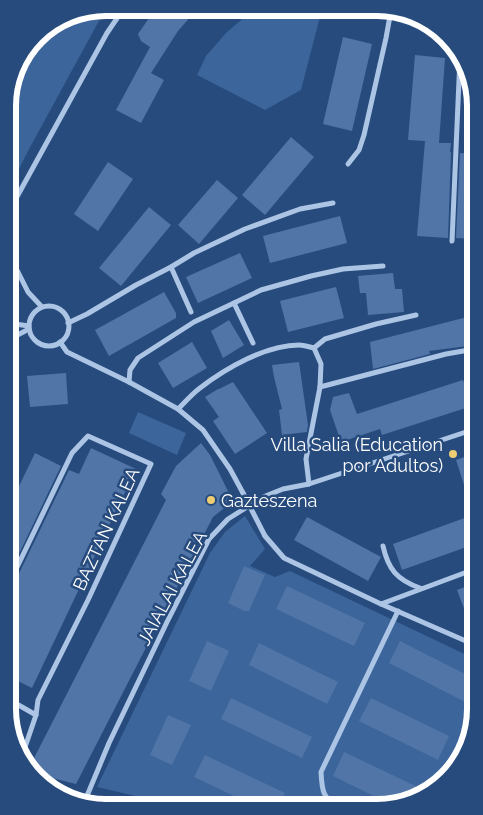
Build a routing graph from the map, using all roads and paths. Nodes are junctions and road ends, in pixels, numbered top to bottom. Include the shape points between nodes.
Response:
1 (119, 16) edge
2 (390, 17) edge
3 (459, 71) edge
4 (348, 164) dead end
5 (16, 199) edge
6 (333, 203) dead end
7 (452, 241) dead end
8 (383, 266) dead end
9 (171, 267) junction
10 (16, 268) edge
11 (234, 303) junction
12 (42, 308) junction
13 (191, 312) dead end
14 (416, 315) dead end
15 (68, 323) junction
16 (16, 325) edge
17 (29, 328) junction
18 (16, 335) edge
19 (60, 342) junction
20 (253, 343) dead end
21 (314, 348) junction
22 (467, 350) edge
23 (129, 382) junction
24 (320, 387) junction
25 (178, 409) junction
26 (467, 432) edge
27 (309, 484) junction
28 (383, 546) dead end
29 (16, 569) edge
30 (467, 572) edge
31 (420, 589) junction
32 (381, 604) junction
33 (398, 611) junction
34 (467, 641) edge
35 (16, 704) edge
36 (36, 715) junction
37 (25, 747) edge
38 (87, 797) edge
39 (329, 799) edge

1 - 5 street
2 - 4 street via 364,135 359,150
3 - 7 street
6 - 9 street via 300,209 245,230
8 - 11 street via 343,269 311,276 261,290
9 - 13 street
9 - 15 street
10 - 12 street via 28,292
11 - 20 street
11 - 23 street via 194,322 138,358 130,370
12 - 15 street via 57,308
12 - 17 street via 35,312
14 - 21 street via 325,339
15 - 19 street via 66,335
16 - 17 street
17 - 18 street
17 - 19 street via 40,344
19 - 23 street via 67,352
21 - 24 street via 321,364
21 - 25 street via 300,344 276,348 250,358 220,374
22 - 24 street
23 - 25 street
24 - 27 street via 306,459
25 - 32 street, bridge via 203,430 230,469 265,536 284,558
26 - 27 street, JAIALAI KALEA
27 - 38 street, JAIALAI KALEA via 263,497 228,520 210,539 109,743
28 - 31 street via 385,559 394,574
29 - 36 street, BAZTAN KALEA via 72,453 88,436 151,464 38,700
30 - 31 street
31 - 32 street
32 - 33 street
33 - 34 street
33 - 39 street via 321,772 322,791
35 - 36 street
36 - 37 street, BAZTAN KALEA

